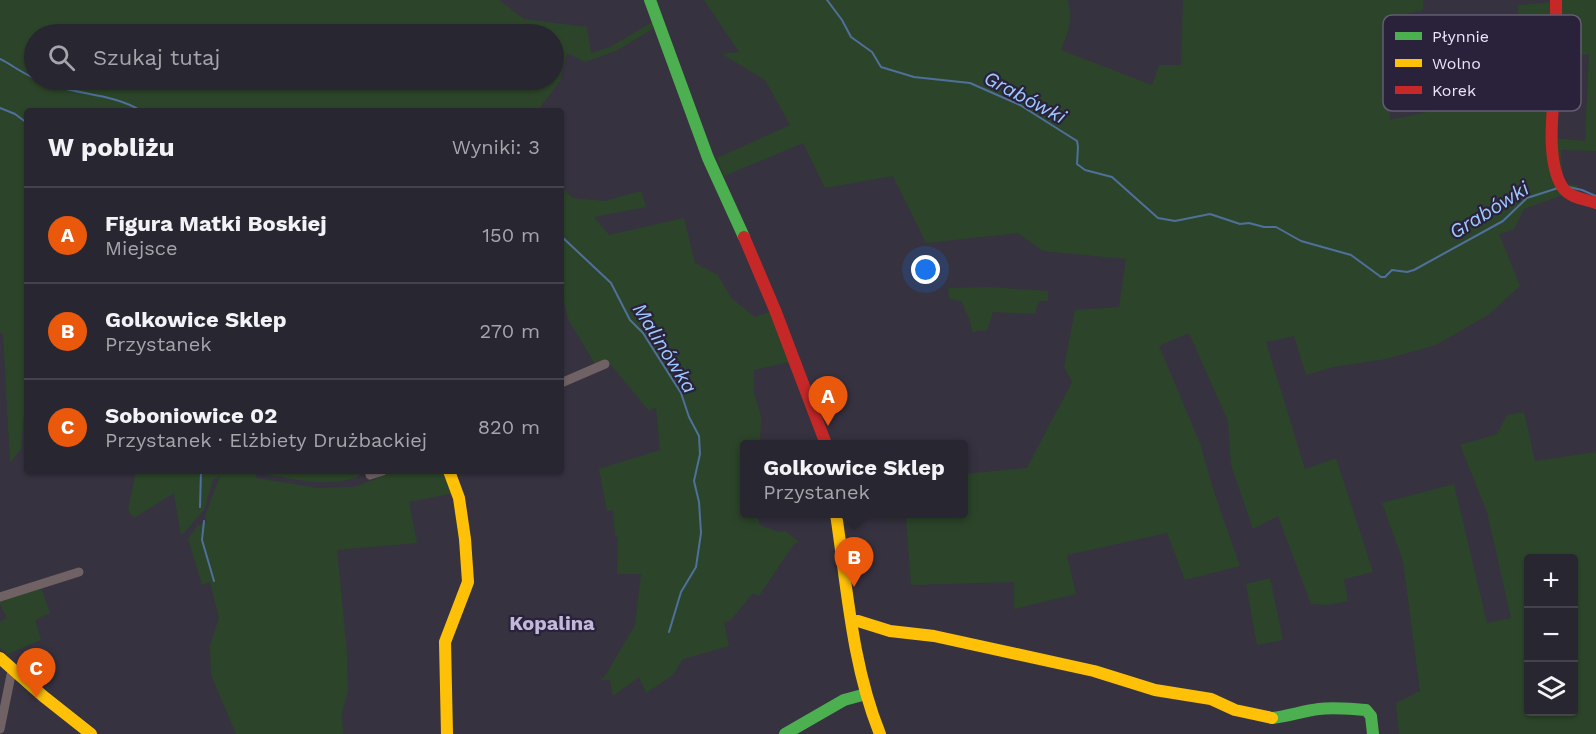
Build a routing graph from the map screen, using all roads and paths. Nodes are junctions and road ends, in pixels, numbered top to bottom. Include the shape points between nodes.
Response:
1 (650, 0) edge
2 (1556, 0) edge
3 (1556, 15) edge
4 (1552, 111) edge
5 (1596, 203) edge
6 (605, 364) dead end
7 (564, 382) edge
8 (824, 440) edge
9 (373, 474) edge
10 (450, 474) edge
11 (370, 475) dead end
12 (837, 518) edge
13 (79, 572) dead end
14 (0, 597) edge
15 (852, 622) junction
16 (0, 658) edge
17 (15, 671) junction
18 (866, 694) junction
19 (0, 729) edge
20 (91, 734) edge
21 (447, 734) edge
22 (785, 734) edge
23 (880, 734) edge
24 (1373, 734) edge

1 - 8 street via 708,158 775,310
2 - 3 street
4 - 5 street via 1557,173 1562,187
6 - 7 street
9 - 11 street
10 - 21 street via 459,498 468,582 445,642
12 - 15 street
13 - 14 street
15 - 18 street
15 - 24 street via 1084,669 1155,690 1211,699 1269,718 1317,710 1366,710 1371,716
16 - 17 street
17 - 19 street
17 - 20 street
18 - 22 street via 844,700
18 - 23 street

